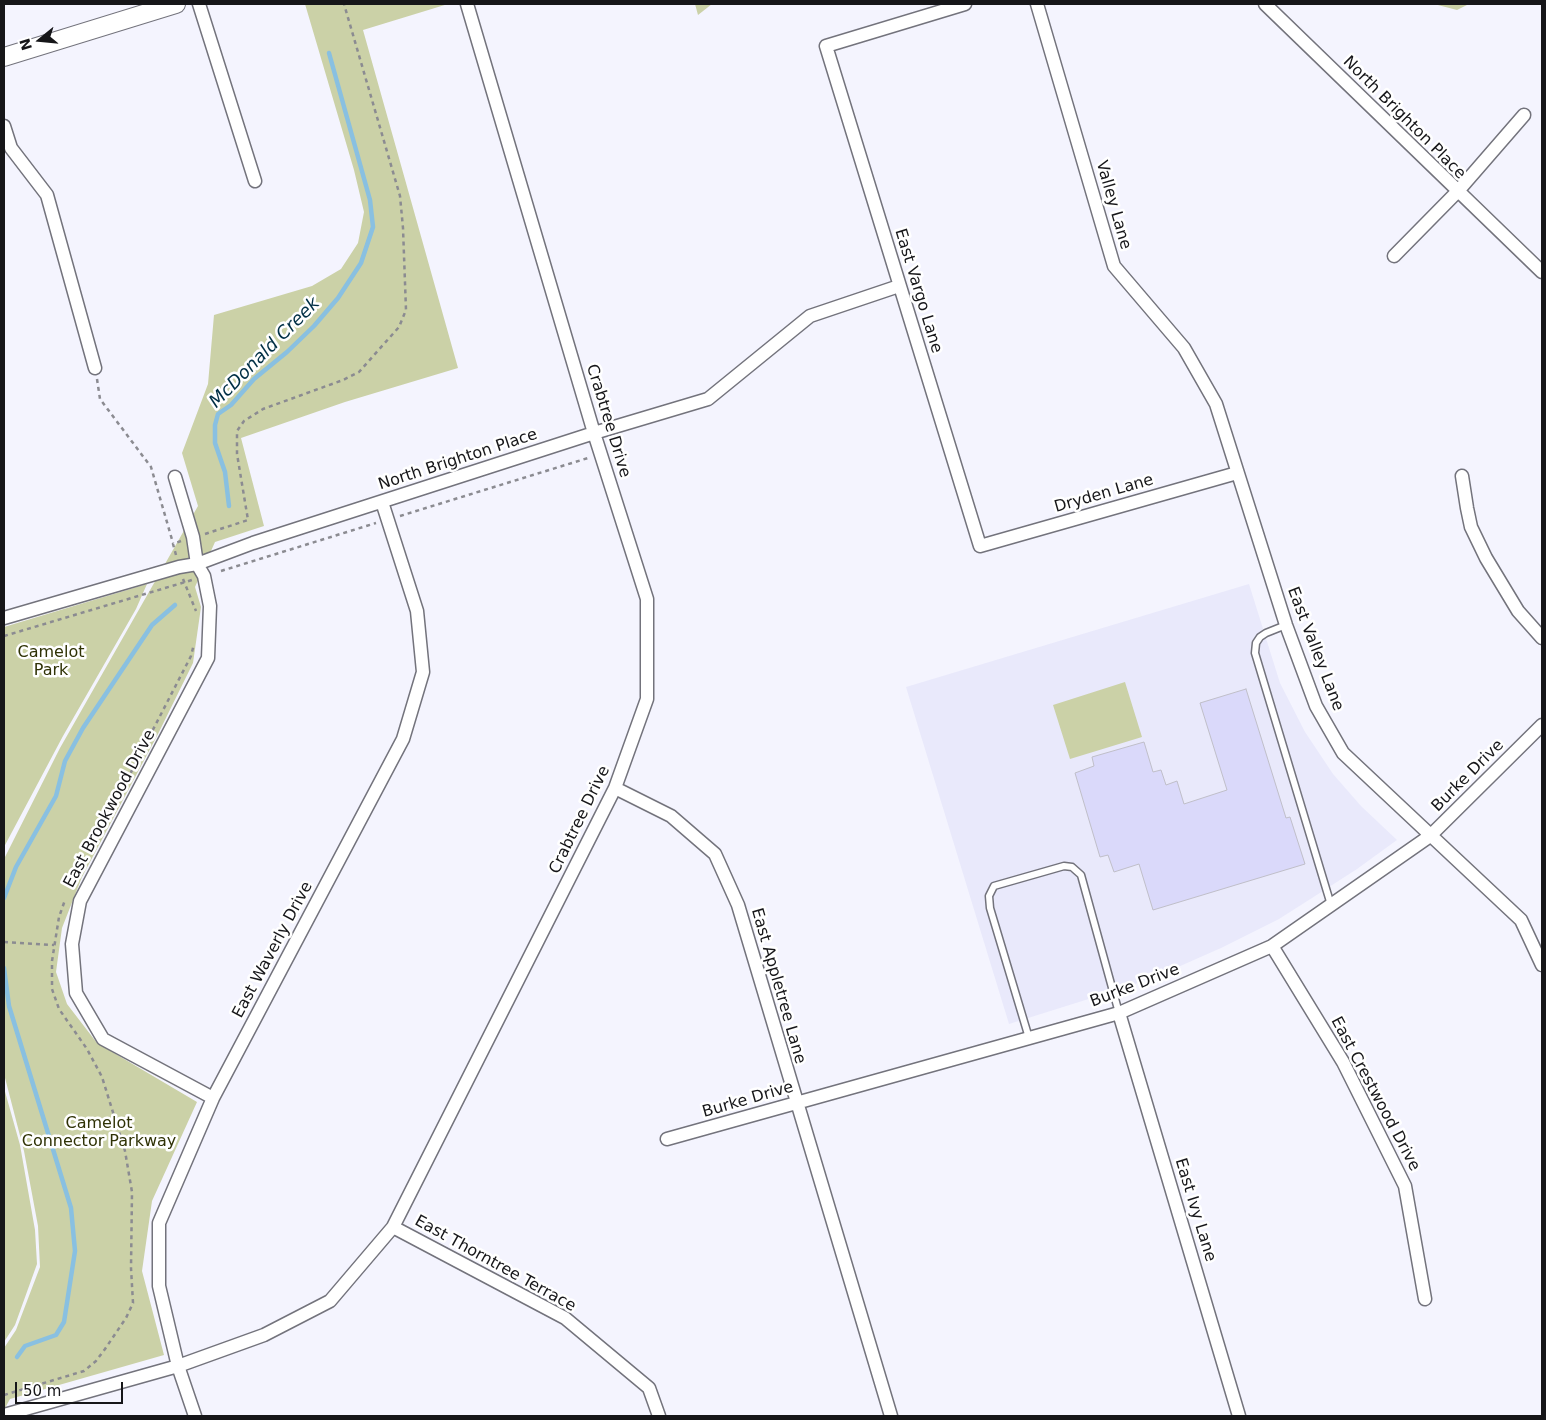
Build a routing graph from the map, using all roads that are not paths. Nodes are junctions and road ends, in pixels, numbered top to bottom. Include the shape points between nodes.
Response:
1 (176, 4) edge
2 (199, 4) edge
3 (468, 4) edge
4 (965, 4) edge
5 (1037, 4) edge
6 (1265, 4) edge
7 (4, 57) edge
8 (1524, 115) dead end
9 (4, 126) edge
10 (255, 181) dead end
11 (1458, 191) junction
12 (1394, 256) dead end
13 (1542, 272) edge
14 (899, 286) junction
15 (95, 368) road end
16 (594, 433) junction
17 (1237, 474) junction
18 (1462, 476) dead end
19 (175, 477) dead end
20 (382, 502) junction
21 (980, 546) joint
22 (197, 564) junction
23 (4, 618) edge
24 (1286, 625) junction
25 (1542, 638) edge
26 (1542, 725) edge
27 (616, 788) junction
28 (1430, 836) junction
29 (1331, 905) junction
30 (1272, 946) junction
31 (1542, 965) edge
32 (1119, 1013) junction
33 (1029, 1038) junction
34 (213, 1098) junction
35 (796, 1103) junction
36 (667, 1140) dead end
37 (393, 1227) junction
38 (1425, 1299) dead end
39 (178, 1366) junction
40 (4, 1415) edge
41 (195, 1416) edge
42 (659, 1416) edge
43 (891, 1416) edge
44 (1239, 1416) edge

1 - 7 main road
2 - 10 street
3 - 16 street, Crabtree Drive
4 - 14 street, East Vargo Lane via 826,46
5 - 17 street, Valley Lane via 1114,266 1184,348 1216,404
6 - 11 street, North Brighton Place
8 - 11 street
9 - 15 street via 11,148 47,195
11 - 12 street, North Brighton Place
11 - 13 street
14 - 16 street, North Brighton Place via 810,316 708,399
14 - 21 street, East Vargo Lane
16 - 20 street, North Brighton Place
16 - 27 street, Crabtree Drive via 647,599 647,699
17 - 21 street, Dryden Lane
17 - 24 street, East Valley Lane
18 - 25 street via 1471,527 1486,558 1518,611
19 - 22 street, East Brookwood Drive via 193,537
20 - 22 street, North Brighton Place
20 - 34 street, East Waverly Drive via 417,611 423,672 403,739
22 - 23 street, North Brighton Place via 179,566
22 - 34 street, East Brookwood Drive via 204,576 210,606 208,658 80,901 72,944 76,992 103,1039
24 - 28 street, East Valley Lane via 1316,706 1343,753
24 - 29 lane via 1260,637 1255,653
26 - 28 street, Burke Drive
27 - 35 street, East Appletree Lane via 671,816 715,854 738,905
27 - 37 street, Crabtree Drive
28 - 29 street, Burke Drive
28 - 31 street, East Valley Lane via 1521,920
29 - 30 street, Burke Drive
30 - 32 street, Burke Drive
30 - 38 street, East Crestwood Drive via 1343,1062 1405,1186
32 - 33 street, Burke Drive
32 - 33 lane via 1081,875 1072,867 1064,866 994,886 989,896 991,913
32 - 44 street, East Ivy Lane
33 - 35 street, Burke Drive
34 - 39 street, East Waverly Drive via 159,1223 159,1286
35 - 36 street, Burke Drive
35 - 43 street, East Appletree Lane
37 - 39 street, Crabtree Drive via 330,1301 264,1335
37 - 42 street, East Thorntree Terrace via 565,1318 649,1388
39 - 40 street, Crabtree Drive
39 - 41 street, East Waverly Drive

